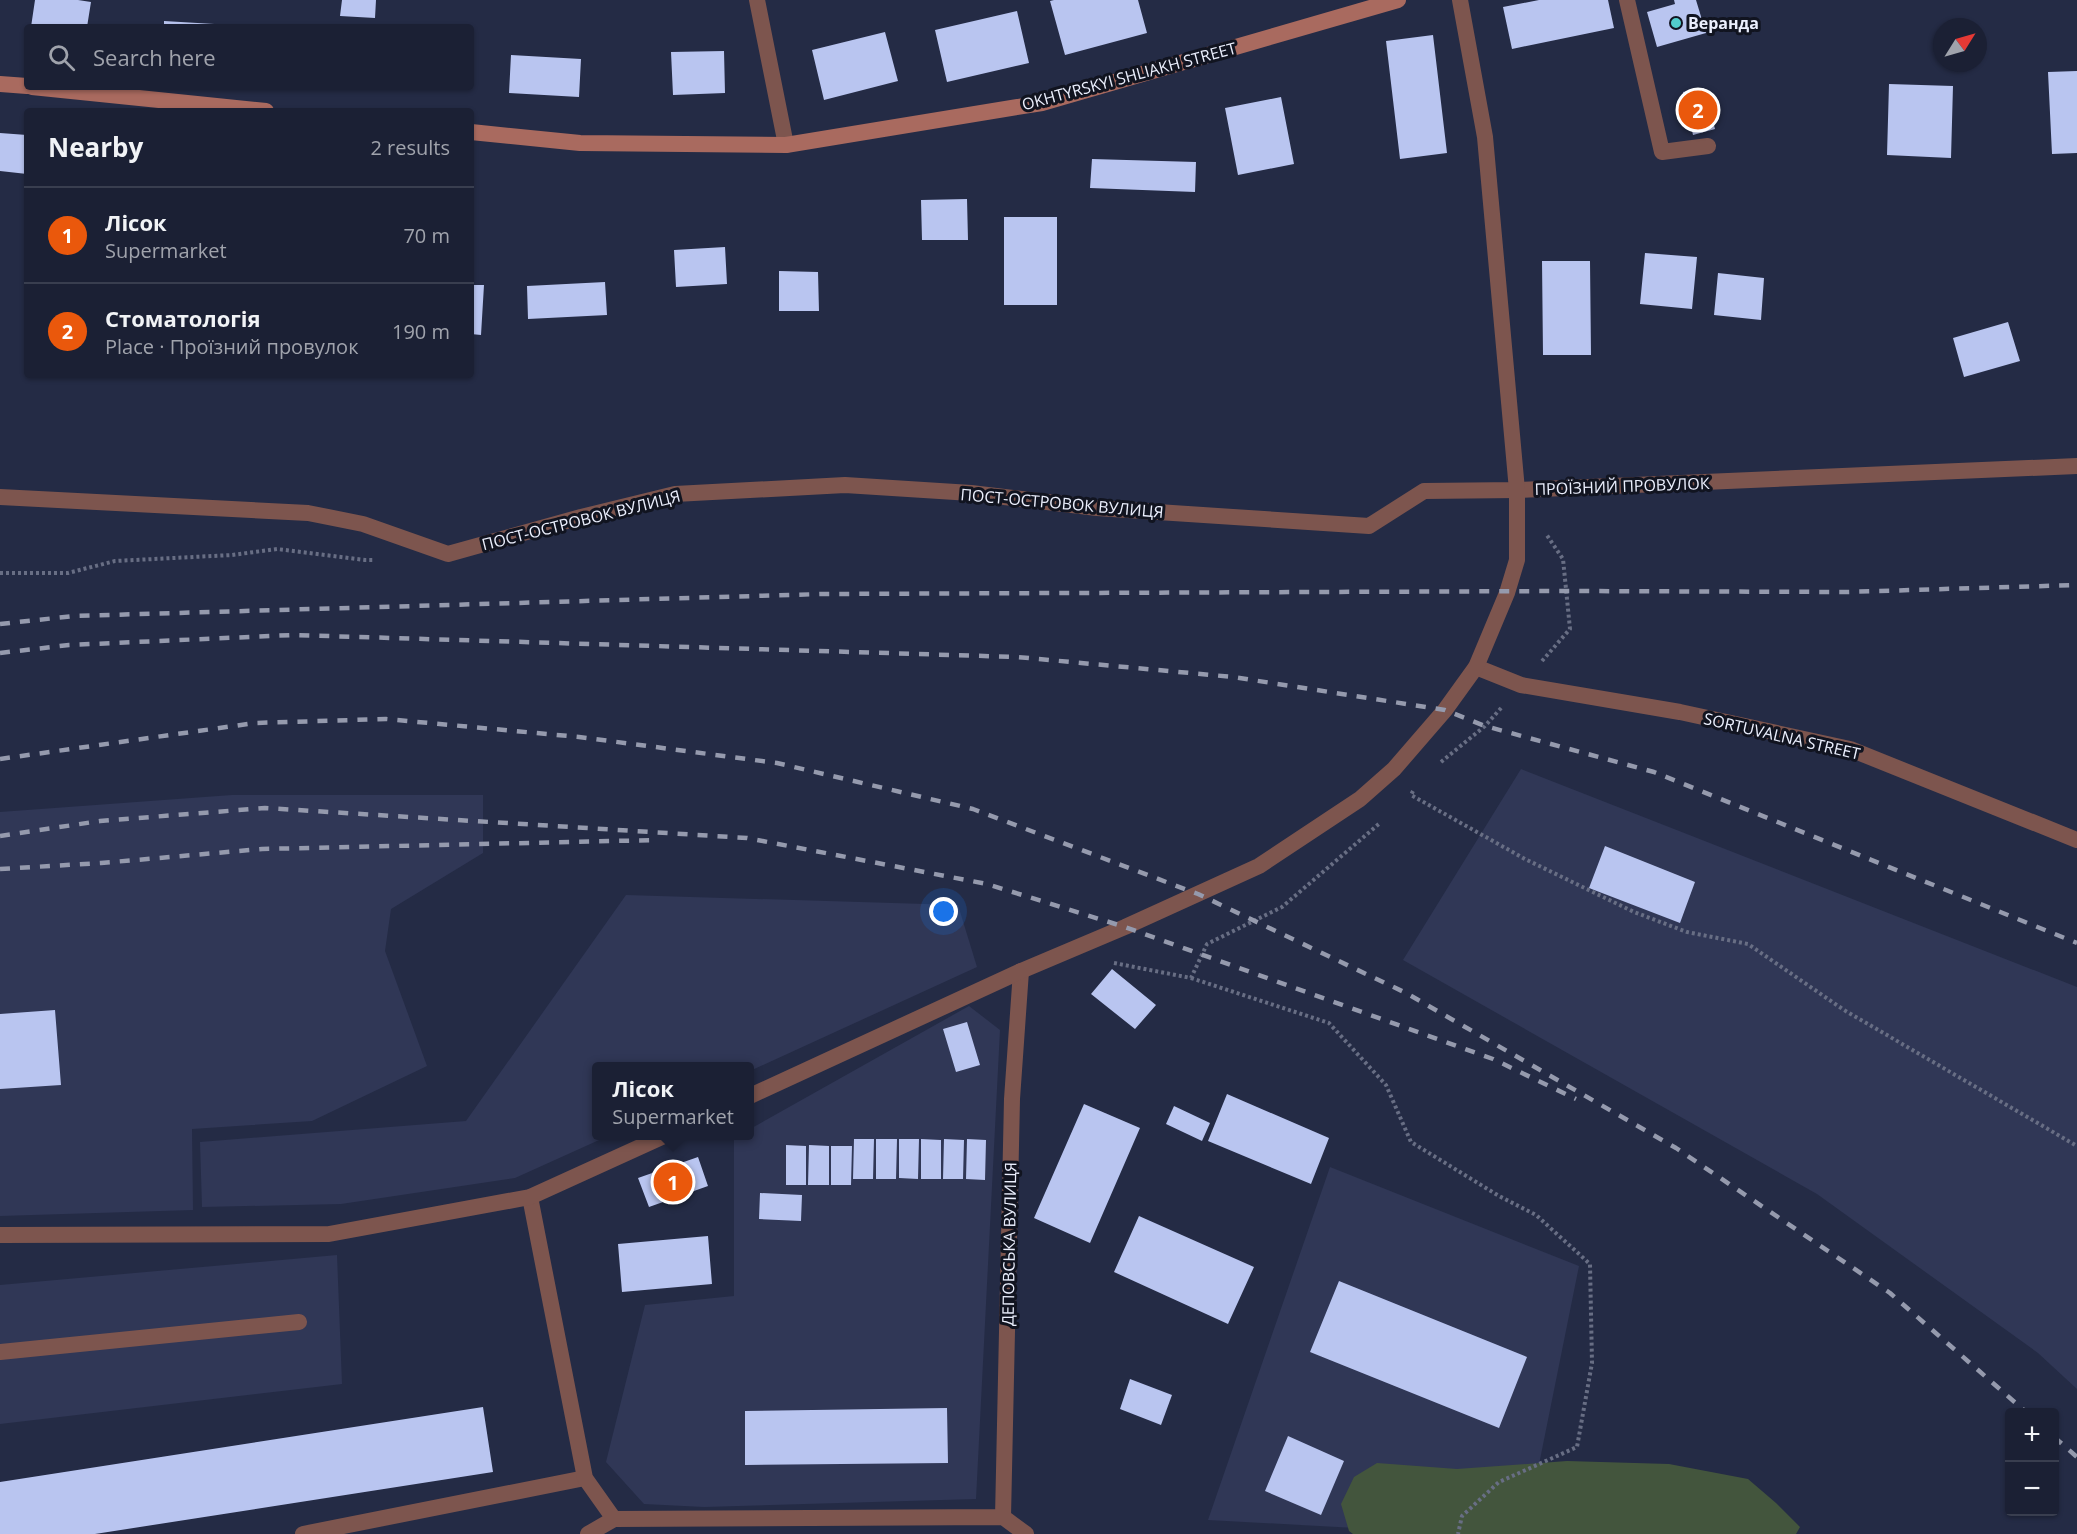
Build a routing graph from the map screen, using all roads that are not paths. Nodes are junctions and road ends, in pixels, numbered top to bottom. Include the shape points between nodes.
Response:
1 (757, 0) edge
2 (1398, 0) edge
3 (1460, 0) edge
4 (1627, 0) edge
5 (0, 84) edge
6 (24, 86) edge
7 (61, 90) edge
8 (237, 108) edge
9 (474, 132) edge
10 (786, 144) junction
11 (1708, 146) dead end
12 (2077, 466) edge
13 (1517, 490) junction
14 (0, 497) edge
15 (1476, 668) junction
16 (2077, 840) edge
17 (1021, 971) junction
18 (754, 1094) edge
19 (655, 1140) edge
20 (530, 1197) junction
21 (0, 1235) edge
22 (299, 1322) dead end
23 (0, 1352) edge
24 (585, 1478) junction
25 (1003, 1517) junction
26 (614, 1519) junction
27 (303, 1534) edge
28 (588, 1534) edge
29 (1026, 1534) edge

1 - 10 street
2 - 10 main road, OKHTYRSKYI SHLIAKH STREET via 1042,103
3 - 13 street, ПРОЇЗНИЙ ПРОВУЛОК via 1485,137
4 - 11 street via 1662,152
5 - 6 main road
7 - 8 main road
9 - 10 main road, OKHTYRSKYI SHLIAKH STREET via 580,143
12 - 13 street, ПРОЇЗНИЙ ПРОВУЛОК
13 - 14 street, ПОСТ-ОСТРОВОК ВУЛИЦЯ via 1424,491 1369,526 1097,508 971,493 845,485 675,494 448,554 363,524 308,513
13 - 15 street via 1517,560
15 - 16 street, SORTUVALNA STREET via 1521,685 1680,712 1850,748
15 - 17 street via 1394,769 1329,821 1259,866
17 - 18 street
17 - 25 street, ДЕПОВСЬКА ВУЛИЦЯ via 1012,1099
19 - 20 street
20 - 21 street via 329,1234
20 - 24 street
22 - 23 street
24 - 26 street
24 - 27 street
25 - 26 street
25 - 29 street
26 - 28 street

